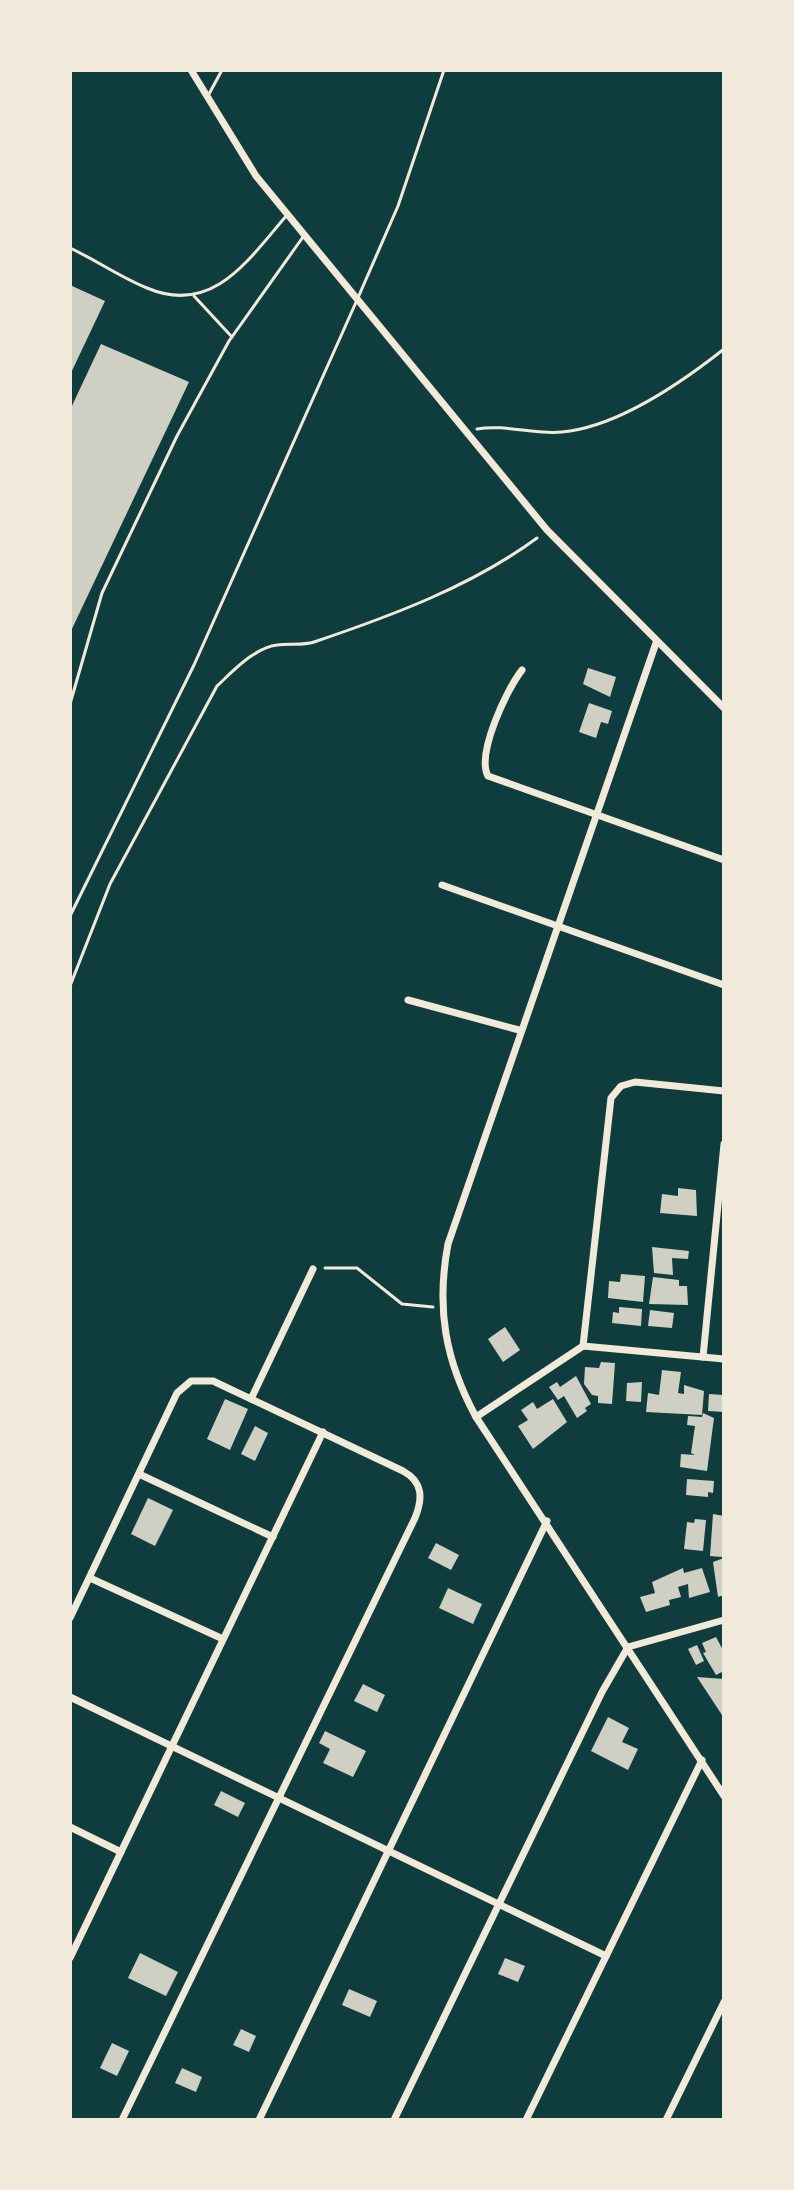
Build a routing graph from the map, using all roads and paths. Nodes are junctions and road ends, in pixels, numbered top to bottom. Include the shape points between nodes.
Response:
1 (191, 70) edge
2 (222, 70) edge
3 (444, 70) edge
4 (207, 97) junction
5 (287, 215) junction
6 (305, 234) junction
7 (70, 248) edge
8 (194, 296) junction
9 (357, 300) junction
10 (232, 337) junction
11 (724, 349) edge
12 (465, 431) junction
13 (547, 530) junction
14 (656, 643) junction
15 (522, 670) dead end
16 (70, 704) edge
17 (724, 708) edge
18 (597, 814) junction
19 (724, 860) edge
20 (442, 885) dead end
21 (70, 916) edge
22 (558, 926) junction
23 (724, 985) edge
24 (70, 986) edge
25 (408, 1000) dead end
26 (519, 1030) junction
27 (724, 1091) edge
28 (724, 1144) edge
29 (313, 1269) joint
30 (441, 1306) junction
31 (583, 1346) junction
32 (703, 1357) junction
33 (724, 1359) edge
34 (251, 1399) junction
35 (476, 1417) junction
36 (323, 1432) junction
37 (139, 1474) junction
38 (547, 1521) junction
39 (273, 1537) junction
40 (90, 1578) junction
41 (70, 1618) edge
42 (724, 1620) edge
43 (223, 1639) junction
44 (628, 1647) junction
45 (70, 1697) edge
46 (172, 1746) junction
47 (702, 1760) junction
48 (724, 1776) edge
49 (714, 1780) junction
50 (724, 1796) edge
51 (279, 1798) junction
52 (70, 1827) edge
53 (388, 1851) junction
54 (121, 1852) junction
55 (500, 1904) junction
56 (71, 1954) edge
57 (606, 1956) junction
58 (724, 2002) edge
59 (122, 2120) edge
60 (259, 2120) edge
61 (394, 2120) edge
62 (526, 2120) edge
63 (666, 2120) edge

1 - 4 street
2 - 4 lane
3 - 9 lane via 398,206
4 - 5 street
5 - 6 street
5 - 8 lane via 226,280
6 - 9 street
6 - 10 lane
7 - 8 lane via 146,288 169,296
8 - 10 lane
9 - 12 street
9 - 21 lane via 194,665
10 - 16 lane via 184,422 102,593
11 - 12 path via 674,388 597,427 560,433 490,427
12 - 13 street
13 - 14 street
13 - 24 path via 498,567 425,599 310,644 275,645 242,662 217,686 117,870
14 - 17 street
14 - 18 street
15 - 18 street via 504,699 485,769 494,780
18 - 19 street
18 - 22 street
20 - 22 street
22 - 23 street
22 - 26 street
25 - 26 street
26 - 30 street via 448,1244
27 - 31 street via 635,1082 621,1086 611,1098
28 - 32 street
29 - 30 path via 357,1268 402,1304
29 - 34 street
30 - 35 street via 449,1359
31 - 32 street
31 - 35 street
32 - 33 street
34 - 36 street
34 - 37 street via 213,1381 200,1379 183,1386
35 - 38 street
36 - 39 street
36 - 51 street via 409,1474 421,1496
37 - 39 street
37 - 40 street
38 - 44 street
38 - 53 street
39 - 43 street
40 - 41 street
40 - 43 street
42 - 44 street
43 - 46 street
44 - 47 street
44 - 55 street
45 - 46 street
46 - 51 street
46 - 54 street
47 - 49 street
47 - 57 street
48 - 49 street
49 - 50 street
51 - 53 street
51 - 59 street
52 - 54 street
53 - 55 street
53 - 60 street
54 - 56 street
55 - 57 street
55 - 61 street
57 - 62 street
58 - 63 street

